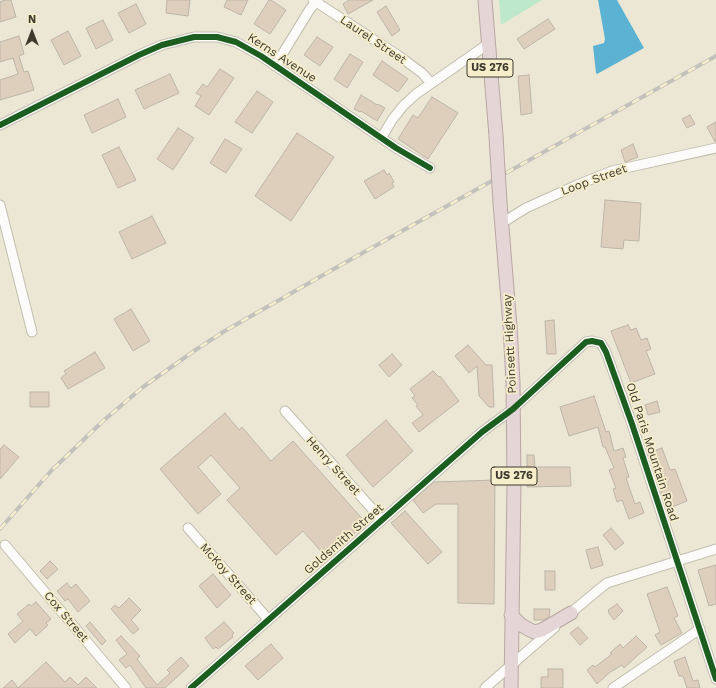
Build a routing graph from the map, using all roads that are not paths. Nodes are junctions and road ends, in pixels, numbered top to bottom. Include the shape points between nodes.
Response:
1 (485, 0) edge
2 (316, 1) edge
3 (488, 44) junction
4 (275, 66) junction
5 (430, 83) junction
6 (0, 125) edge
7 (382, 138) junction
8 (716, 148) edge
9 (430, 168) dead end
10 (0, 205) edge
11 (502, 223) junction
12 (32, 332) dead end
13 (513, 410) junction
14 (285, 411) dead end
15 (382, 520) junction
16 (188, 528) dead end
17 (5, 545) dead end
18 (716, 549) edge
19 (676, 561) junction
20 (571, 613) junction
21 (512, 615) junction
22 (268, 619) junction
23 (700, 630) junction
24 (511, 665) junction
25 (714, 665) edge
26 (716, 679) edge
27 (126, 688) edge
28 (191, 688) edge
29 (485, 688) edge
30 (510, 688) edge
31 (613, 688) edge

1 - 3 highway, Poinsett Highway / US 276
2 - 4 street
2 - 5 street, Laurel Street via 399,56 422,73
3 - 5 street
3 - 11 highway, Poinsett Highway / US 276, bridge
4 - 6 street, Kerns Avenue via 228,39 205,36 183,39 139,55
4 - 7 street, Kerns Avenue
5 - 7 street via 403,106
7 - 9 street, Kerns Avenue
8 - 11 street, Loop Street via 612,171 526,208
10 - 12 street
11 - 13 highway, Poinsett Highway / US 276
13 - 15 street, Goldsmith Street via 482,432
13 - 19 street, Old Paris Mountain Road via 586,342 601,343 632,424
13 - 21 highway, Poinsett Highway / US 276
14 - 15 street, Henry Street
15 - 22 street, Goldsmith Street
16 - 22 street, McKoy Street
17 - 27 street, Cox Street
18 - 19 street
19 - 20 street via 607,584
19 - 23 street, Old Paris Mountain Road
20 - 21 highway via 534,632 521,625
20 - 24 street
21 - 24 highway, Poinsett Highway / US 276
22 - 28 street, Goldsmith Street
23 - 25 street, Old Paris Mountain Road
23 - 31 street
24 - 29 street
24 - 30 highway, Poinsett Highway / US 276
25 - 26 street, Old Paris Mountain Road

